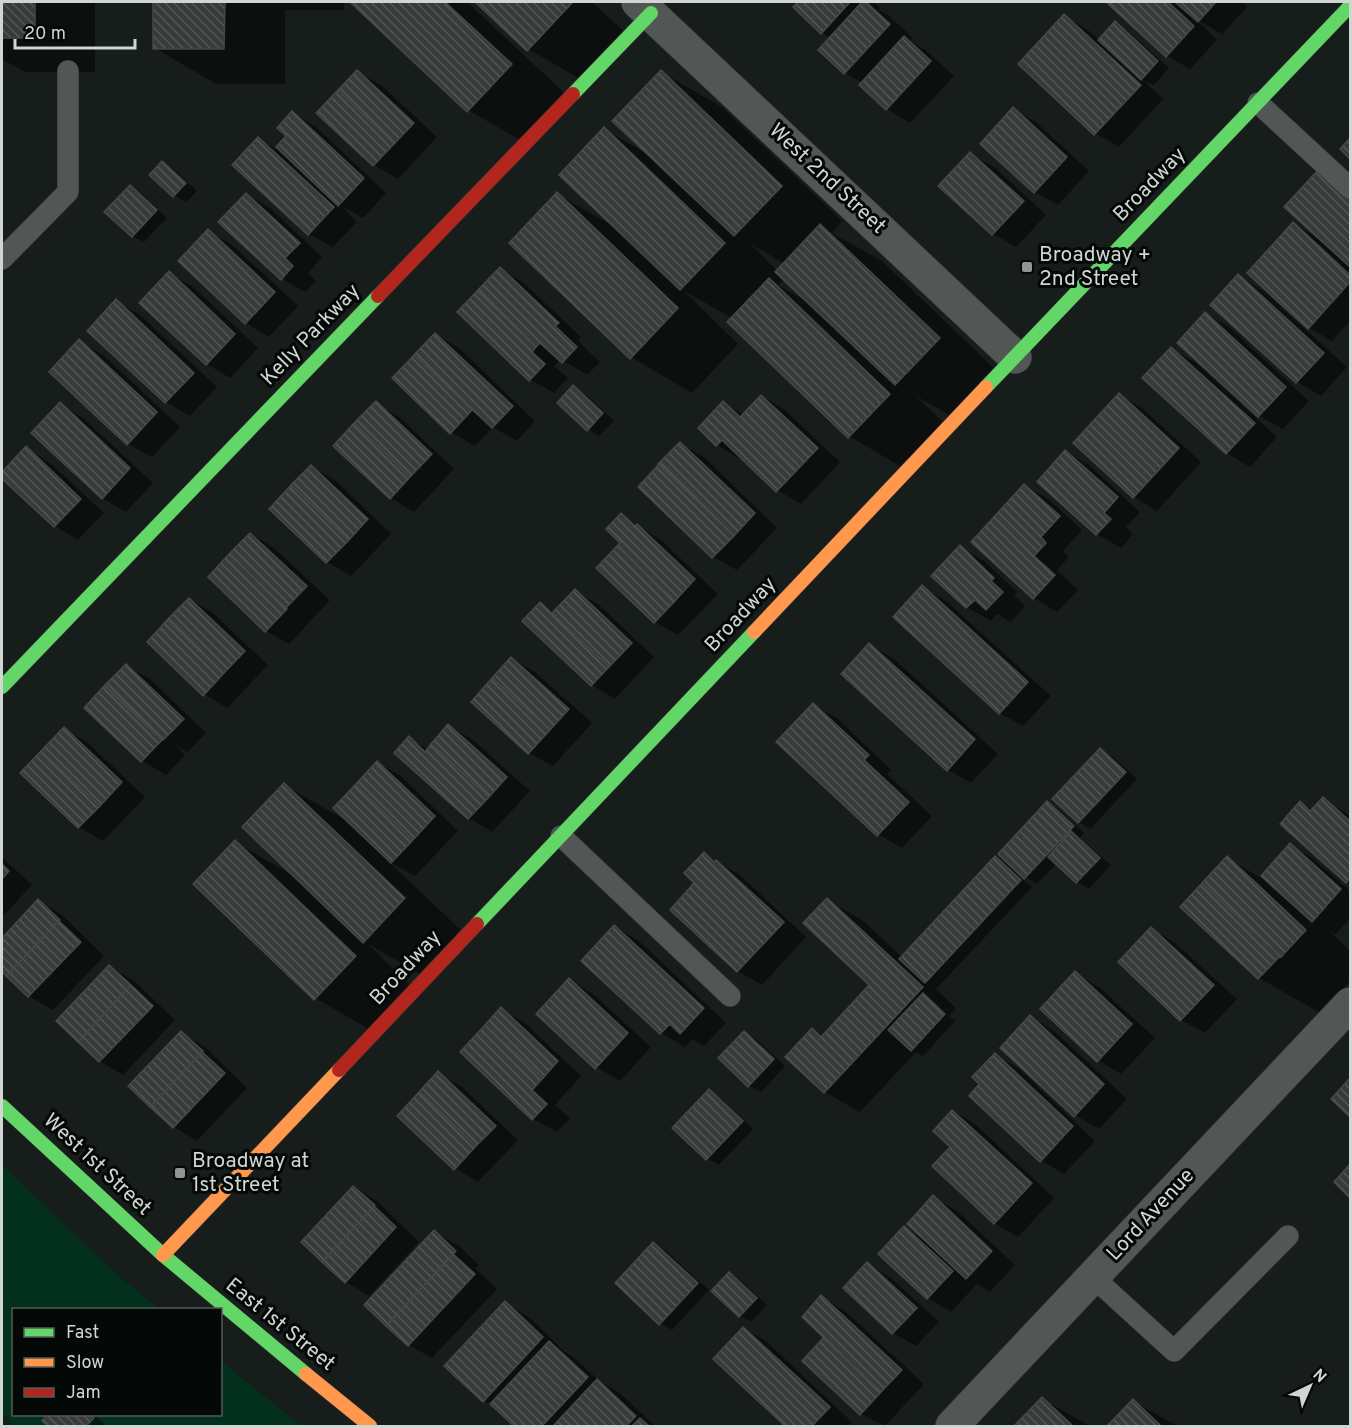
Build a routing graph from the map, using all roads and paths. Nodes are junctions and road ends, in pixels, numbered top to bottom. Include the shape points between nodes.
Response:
1 (1350, 6) edge
2 (645, 7) edge
3 (68, 71) dead end
4 (1258, 103) junction
5 (1350, 188) edge
6 (2, 259) edge
7 (1015, 357) junction
8 (2, 687) edge
9 (561, 836) junction
10 (730, 996) dead end
11 (1350, 1004) edge
12 (2, 1106) edge
13 (1288, 1236) dead end
14 (163, 1255) junction
15 (1093, 1277) junction
16 (370, 1426) edge
17 (952, 1426) edge

1 - 4 street, Broadway
2 - 7 street, West 2nd Street
2 - 8 street, Kelly Parkway
3 - 6 lane via 68,192
4 - 5 lane
4 - 7 street, Broadway
7 - 9 street, Broadway
9 - 10 lane
9 - 14 street, Broadway
11 - 15 street, Lord Avenue
12 - 14 street, West 1st Street
13 - 15 lane via 1174,1351
14 - 16 street, East 1st Street
15 - 17 street, Lord Avenue

